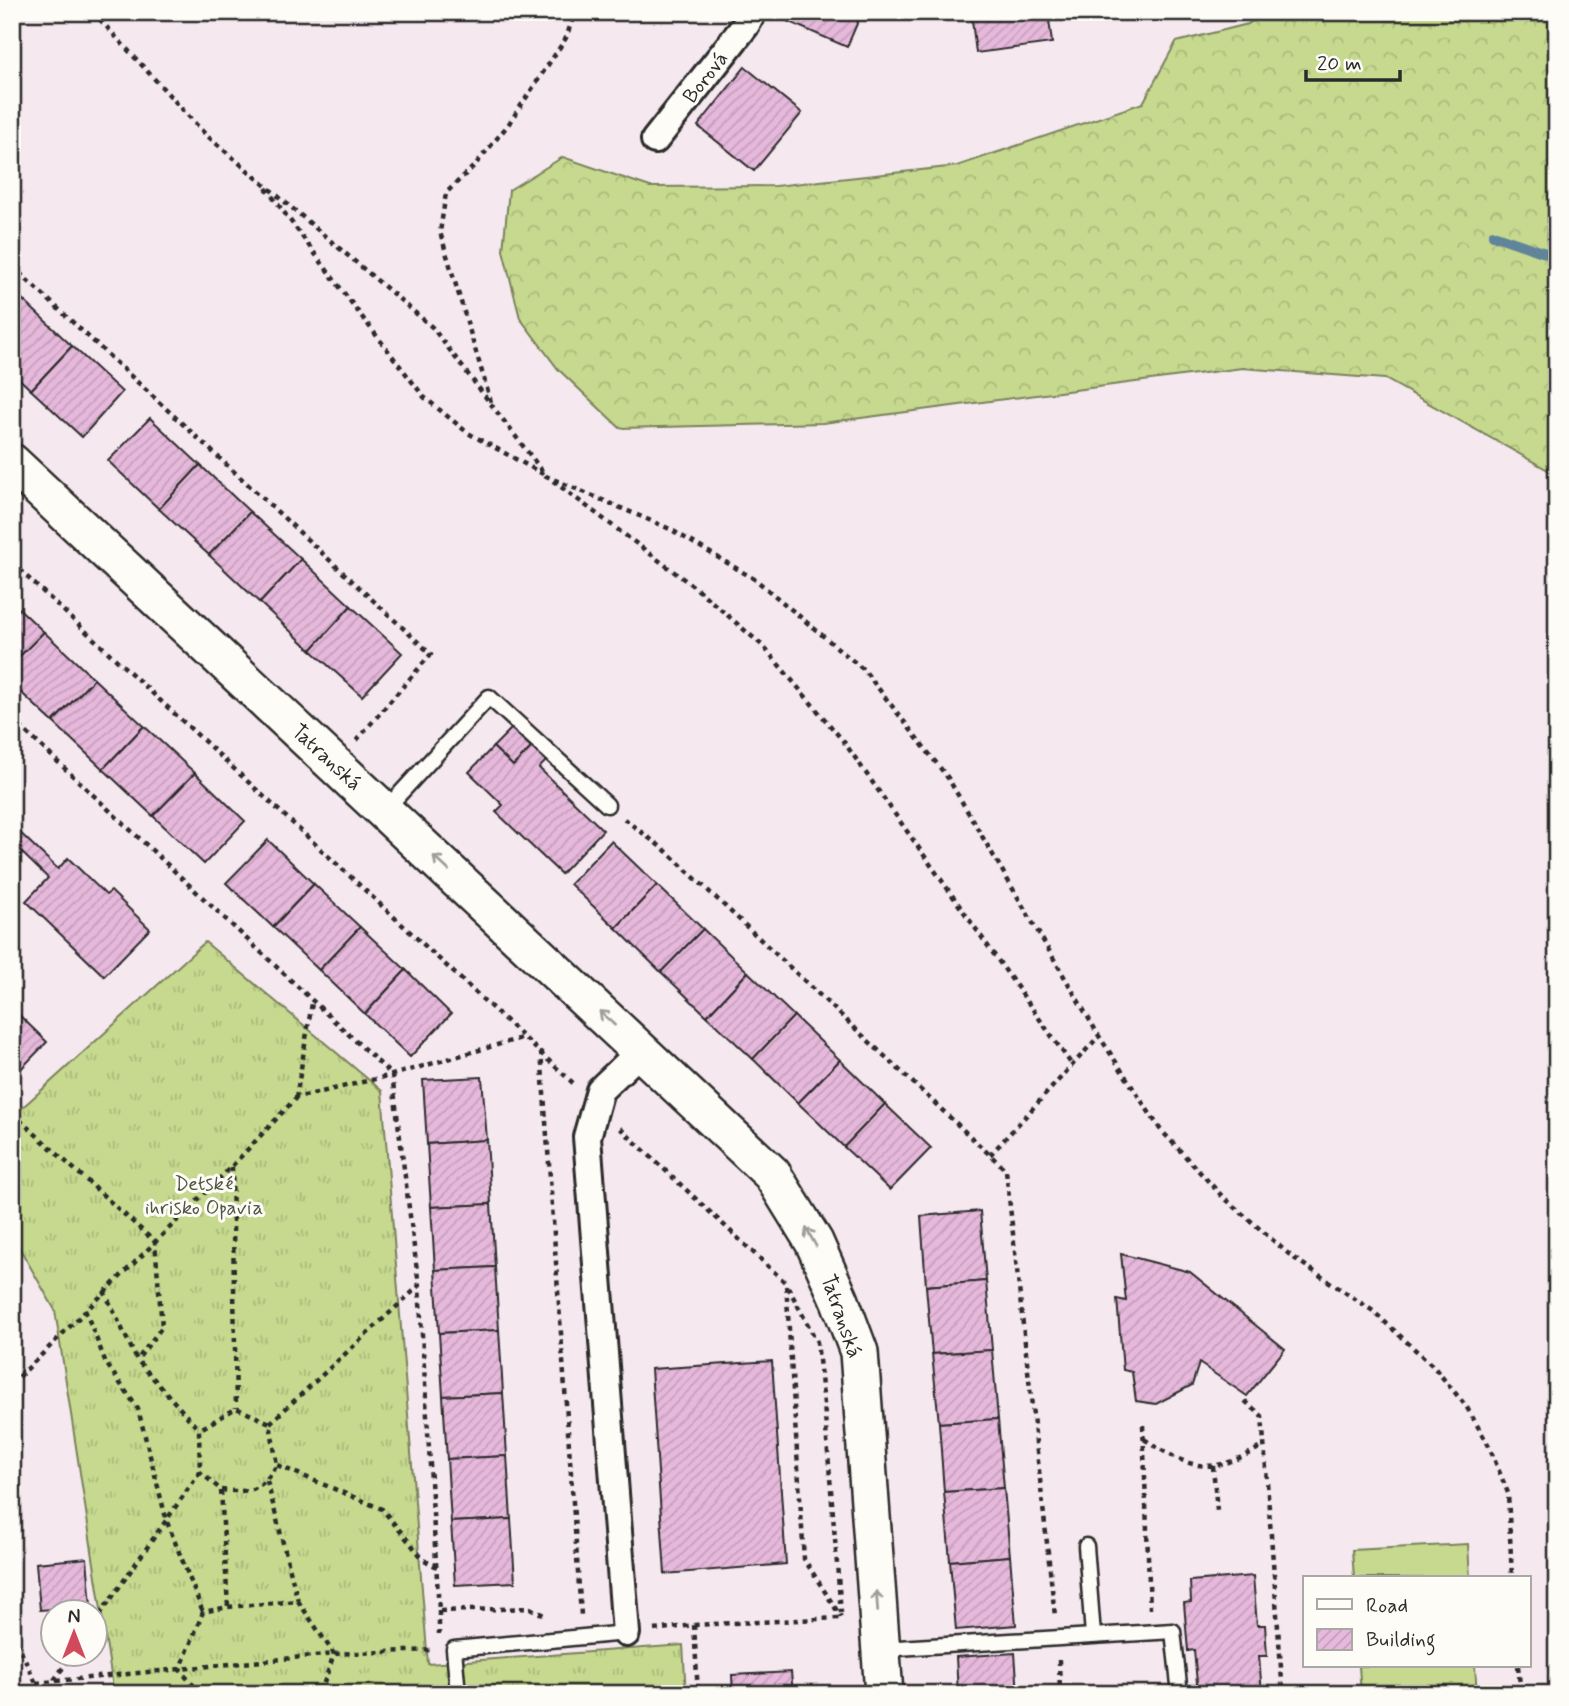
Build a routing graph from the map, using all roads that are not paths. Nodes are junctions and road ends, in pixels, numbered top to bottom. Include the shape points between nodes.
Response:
1 (753, 12) edge
2 (655, 140) dead end
3 (12, 463) edge
4 (607, 805) road end
5 (384, 811) junction
6 (642, 1051) junction
7 (1086, 1546) dead end
8 (626, 1633) joint
9 (1093, 1635) junction
10 (881, 1649) junction
11 (458, 1694) edge
12 (884, 1694) edge
13 (1181, 1694) edge

1 - 2 street, Borová
3 - 5 street, Tatranská
4 - 5 lane via 489,698
6 -> 5 street, Tatranská
6 - 8 street via 600,1090 587,1137
10 -> 6 street, Tatranská via 859,1352 840,1301 814,1242 772,1174
7 - 9 lane
8 - 11 lane via 454,1648
9 - 10 lane
9 - 13 lane via 1173,1631
10 - 12 street, Tatranská

